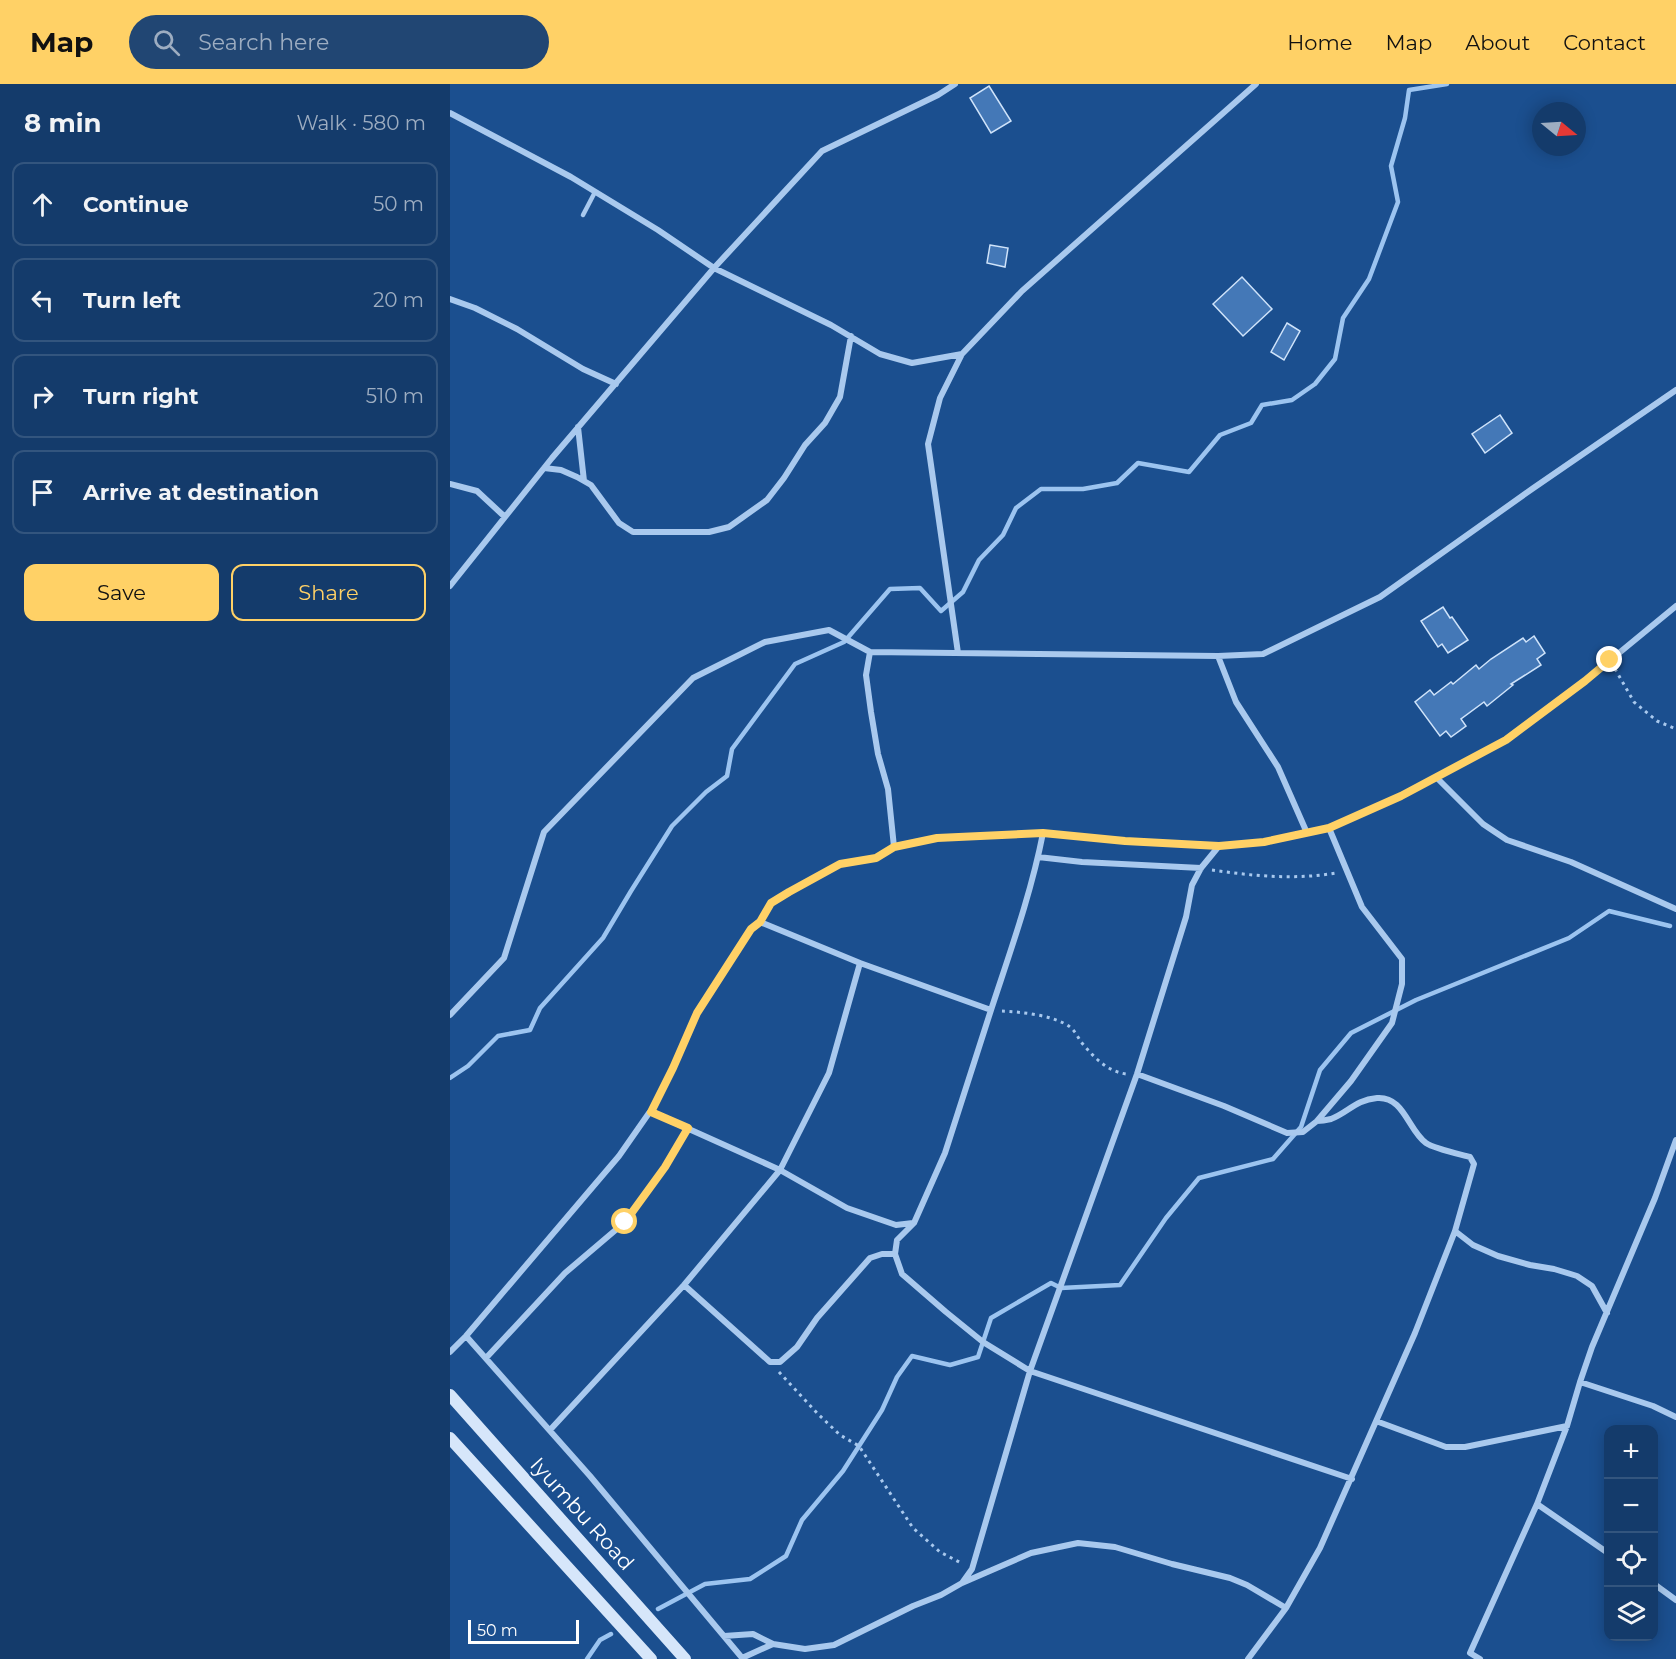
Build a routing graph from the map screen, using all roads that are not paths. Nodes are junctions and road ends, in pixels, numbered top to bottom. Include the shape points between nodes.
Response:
1 (955, 84) edge
2 (1256, 84) edge
3 (450, 112) edge
4 (595, 192) junction
5 (583, 215) dead end
6 (714, 268) junction
7 (450, 299) edge
8 (851, 336) junction
9 (962, 354) junction
10 (616, 384) junction
11 (1676, 390) edge
12 (578, 428) junction
13 (544, 468) junction
14 (584, 481) junction
15 (450, 484) edge
16 (505, 517) junction
17 (450, 586) edge
18 (1676, 606) edge
19 (870, 652) junction
20 (958, 653) junction
21 (1218, 656) junction
22 (1436, 777) junction
23 (1329, 828) junction
24 (1043, 833) junction
25 (1307, 833) junction
26 (1219, 846) junction
27 (894, 847) junction
28 (1038, 857) junction
29 (1201, 868) junction
30 (1676, 909) edge
31 (760, 922) junction
32 (860, 963) junction
33 (991, 1010) junction
34 (450, 1015) edge
35 (1137, 1074) junction
36 (651, 1112) junction
37 (1317, 1121) junction
38 (688, 1128) junction
39 (1676, 1140) edge
40 (780, 1170) junction
41 (914, 1223) junction
42 (1455, 1231) junction
43 (895, 1254) junction
44 (684, 1285) junction
45 (1607, 1313) junction
46 (466, 1336) junction
47 (450, 1352) edge
48 (486, 1358) junction
49 (1030, 1371) junction
50 (1580, 1382) junction
51 (450, 1395) edge
52 (1676, 1417) edge
53 (1376, 1421) junction
54 (1567, 1426) junction
55 (550, 1430) junction
56 (450, 1438) edge
57 (1352, 1479) junction
58 (1537, 1504) junction
59 (1604, 1550) edge
60 (962, 1583) junction
61 (1657, 1587) edge
62 (1676, 1600) edge
63 (1286, 1608) junction
64 (724, 1636) junction
65 (773, 1644) junction
66 (1468, 1656) edge
67 (742, 1658) edge
68 (651, 1659) edge
69 (685, 1659) edge
70 (1248, 1659) edge
71 (1480, 1659) edge

1 - 6 street via 822,151
2 - 9 street via 1022,291
3 - 4 street
4 - 5 lane
4 - 6 street
6 - 8 street
6 - 10 street
7 - 10 street via 518,329 583,369
8 - 9 street via 880,354 912,363
8 - 14 street via 840,397 825,423 766,500 729,527 709,532 633,532 619,523
9 - 20 street via 940,398 928,444
10 - 12 street
11 - 21 street via 1380,597 1263,654
12 - 13 street
12 - 14 street
13 - 14 street via 561,470
13 - 16 street
15 - 16 street via 477,491
16 - 17 street
18 - 22 street via 1506,740
19 - 20 street
19 - 27 street via 866,675 878,754 888,789
19 - 34 street via 829,630 765,642 693,678 543,832 504,958
20 - 21 street
21 - 25 street via 1236,702 1278,767
22 - 23 street
22 - 30 street via 1483,824 1507,840 1571,862
23 - 25 street
23 - 37 street via 1362,907 1402,959 1402,984 1392,1023 1352,1082
24 - 26 street
24 - 27 street via 937,838
24 - 28 street
25 - 26 street
26 - 29 street
27 - 31 street via 876,858 840,864 789,892 771,903
28 - 29 street
28 - 33 street
29 - 35 street via 1192,885 1186,917
31 - 32 street
31 - 36 street via 751,929 697,1013
32 - 33 street
32 - 40 street via 829,1073
33 - 41 street via 945,1153
35 - 37 street via 1287,1133 1303,1132
35 - 49 street
36 - 38 street
36 - 46 street via 619,1156
37 - 42 street via 1330,1119 1358,1102 1381,1098 1394,1102 1415,1133 1428,1144 1470,1157 1474,1164
38 - 40 street
38 - 48 street via 625,1222 565,1274
39 - 45 street
40 - 41 street via 847,1208 896,1225
40 - 44 street
41 - 43 street via 897,1240
42 - 45 street via 1473,1245 1498,1256 1576,1276 1592,1286
42 - 53 street
43 - 44 street via 870,1257 816,1318 797,1347 780,1362 770,1362
43 - 49 street via 902,1274 983,1342
44 - 55 street
45 - 50 street
46 - 47 street
46 - 48 street
48 - 55 street
49 - 57 street
49 - 60 street via 972,1569
50 - 52 street
50 - 54 street
51 - 69 main road, Iyumbu Road
53 - 54 street via 1446,1447 1465,1447
53 - 57 street
54 - 58 street
55 - 64 street
56 - 68 main road
57 - 63 street
58 - 59 street
58 - 66 street
60 - 63 street via 1031,1553 1078,1543 1115,1547 1230,1578
60 - 65 street via 834,1645 804,1649
61 - 62 street
63 - 70 street
64 - 65 street via 753,1634
64 - 67 street
65 - 67 street
66 - 71 street

